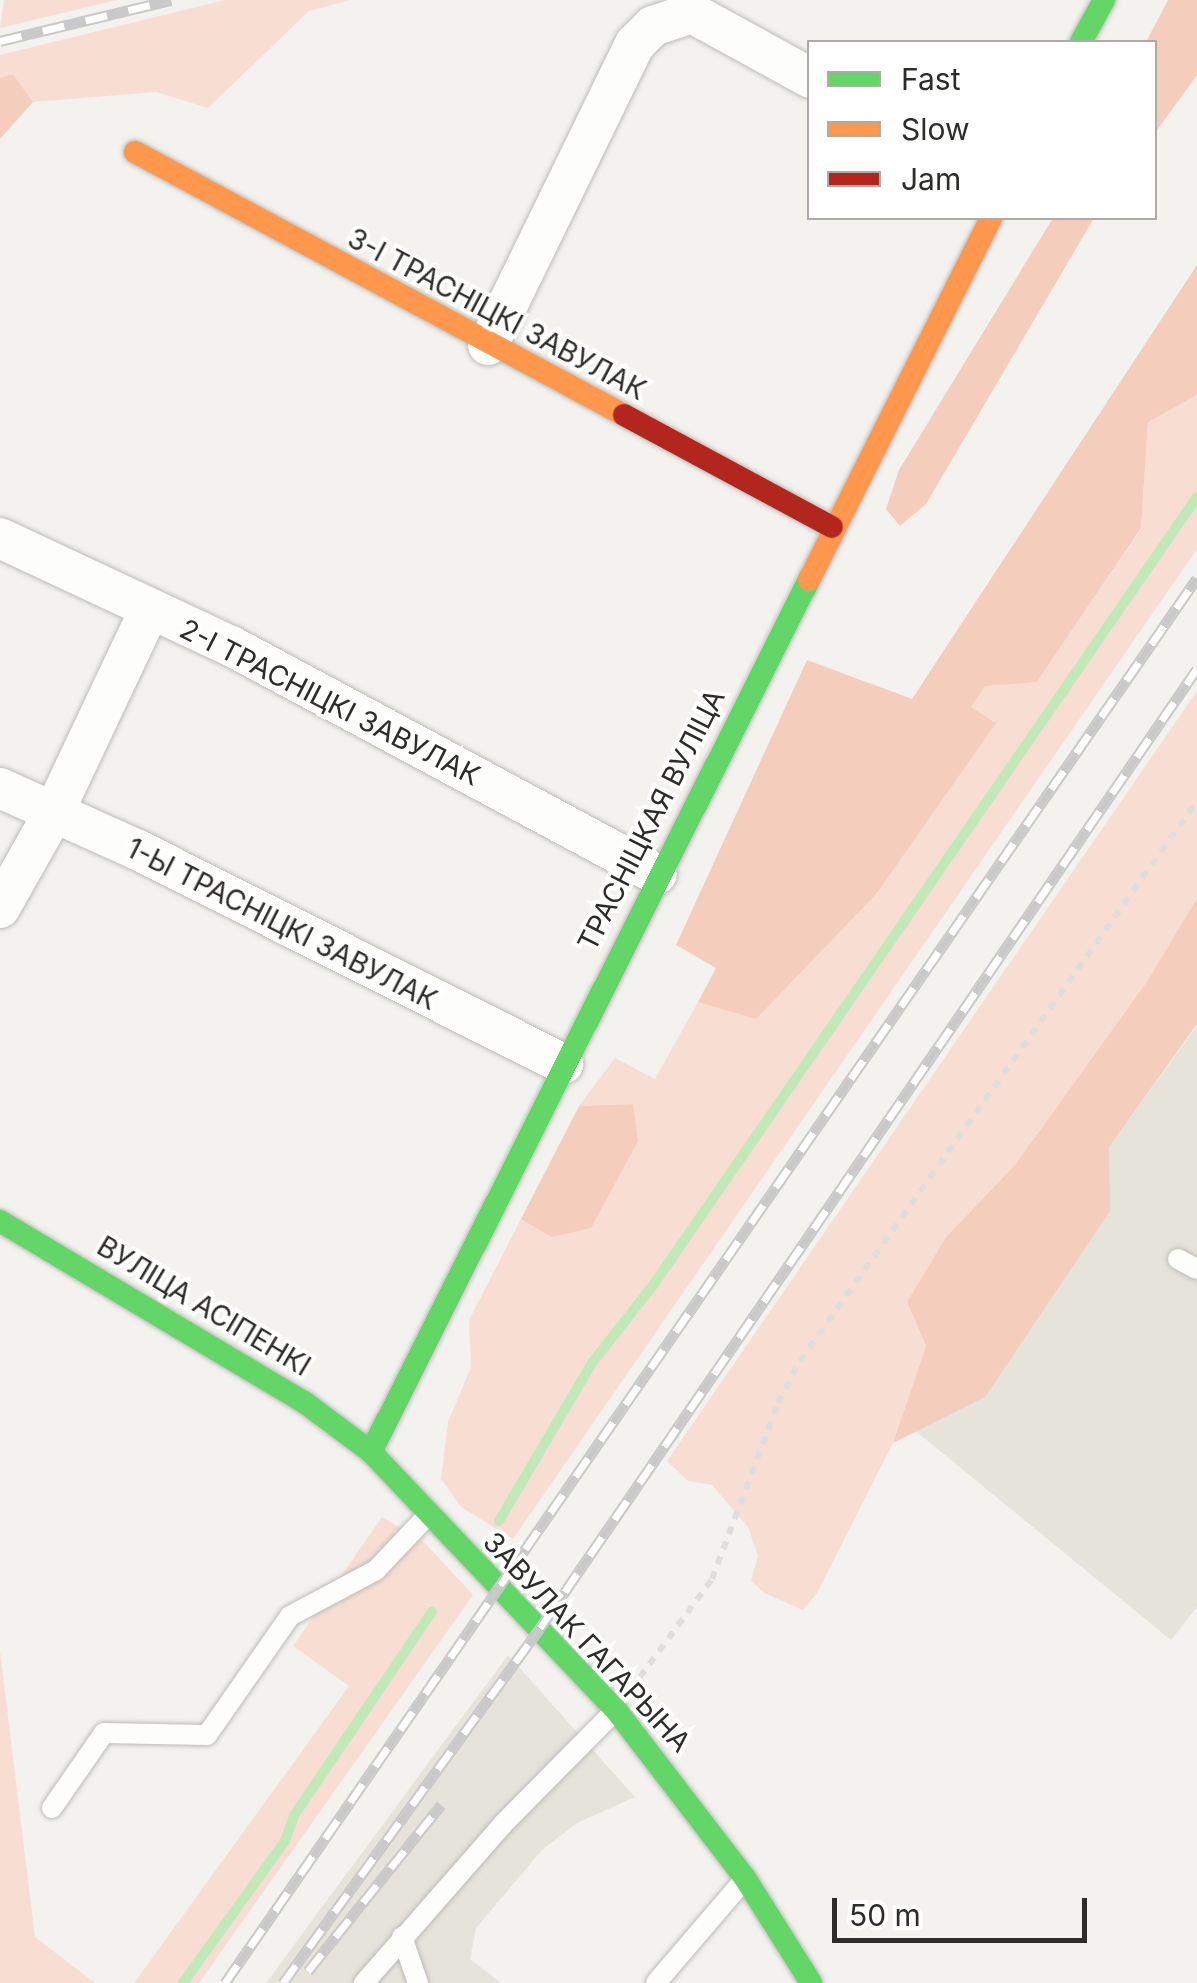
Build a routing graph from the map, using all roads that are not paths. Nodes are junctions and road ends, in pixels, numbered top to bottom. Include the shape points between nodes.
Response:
1 (1104, 0) edge
2 (1083, 40) edge
3 (807, 76) edge
4 (135, 152) dead end
5 (990, 220) edge
6 (488, 345) junction
7 (832, 526) junction
8 (0, 538) edge
9 (149, 611) junction
10 (0, 788) edge
11 (53, 814) junction
12 (656, 874) junction
13 (0, 908) edge
14 (562, 1064) junction
15 (0, 1222) edge
16 (1178, 1258) dead end
17 (1197, 1270) edge
18 (370, 1452) junction
19 (428, 1516) junction
20 (616, 1710) junction
21 (52, 1808) dead end
22 (745, 1878) junction
23 (402, 1936) junction
24 (364, 1983) edge
25 (418, 1983) edge
26 (656, 1983) edge
27 (812, 1983) edge

1 - 2 street
3 - 6 street via 692,13 670,16 635,44
4 - 6 street, 3-І ТРАСНІЦКІ ЗАВУЛАК
5 - 7 street, ТРАСНІЦКАЯ ВУЛІЦА
6 - 7 street, 3-І ТРАСНІЦКІ ЗАВУЛАК
7 - 12 street, ТРАСНІЦКАЯ ВУЛІЦА
8 - 9 street, 2-І ТРАСНІЦКІ ЗАВУЛАК
9 - 11 street
9 - 12 street, 2-І ТРАСНІЦКІ ЗАВУЛАК via 232,646
10 - 11 street, 1-Ы ТРАСНІЦКІ ЗАВУЛАК
11 - 13 street
11 - 14 street, 1-Ы ТРАСНІЦКІ ЗАВУЛАК via 138,850
12 - 14 street, ТРАСНІЦКАЯ ВУЛІЦА
14 - 18 street, ТРАСНІЦКАЯ ВУЛІЦА
15 - 18 street, ВУЛІЦА АСІПЕНКІ via 304,1402
16 - 17 lane
18 - 19 street, ЗАВУЛАК ГАГАРЫНА
19 - 20 street, ЗАВУЛАК ГАГАРЫНА
19 - 21 lane via 376,1570 290,1616 207,1735 104,1733
20 - 22 street, ЗАВУЛАК ГАГАРЫНА
20 - 23 lane
22 - 26 lane
22 - 27 street, ЗАВУЛАК ГАГАРЫНА
23 - 24 lane
23 - 25 lane

